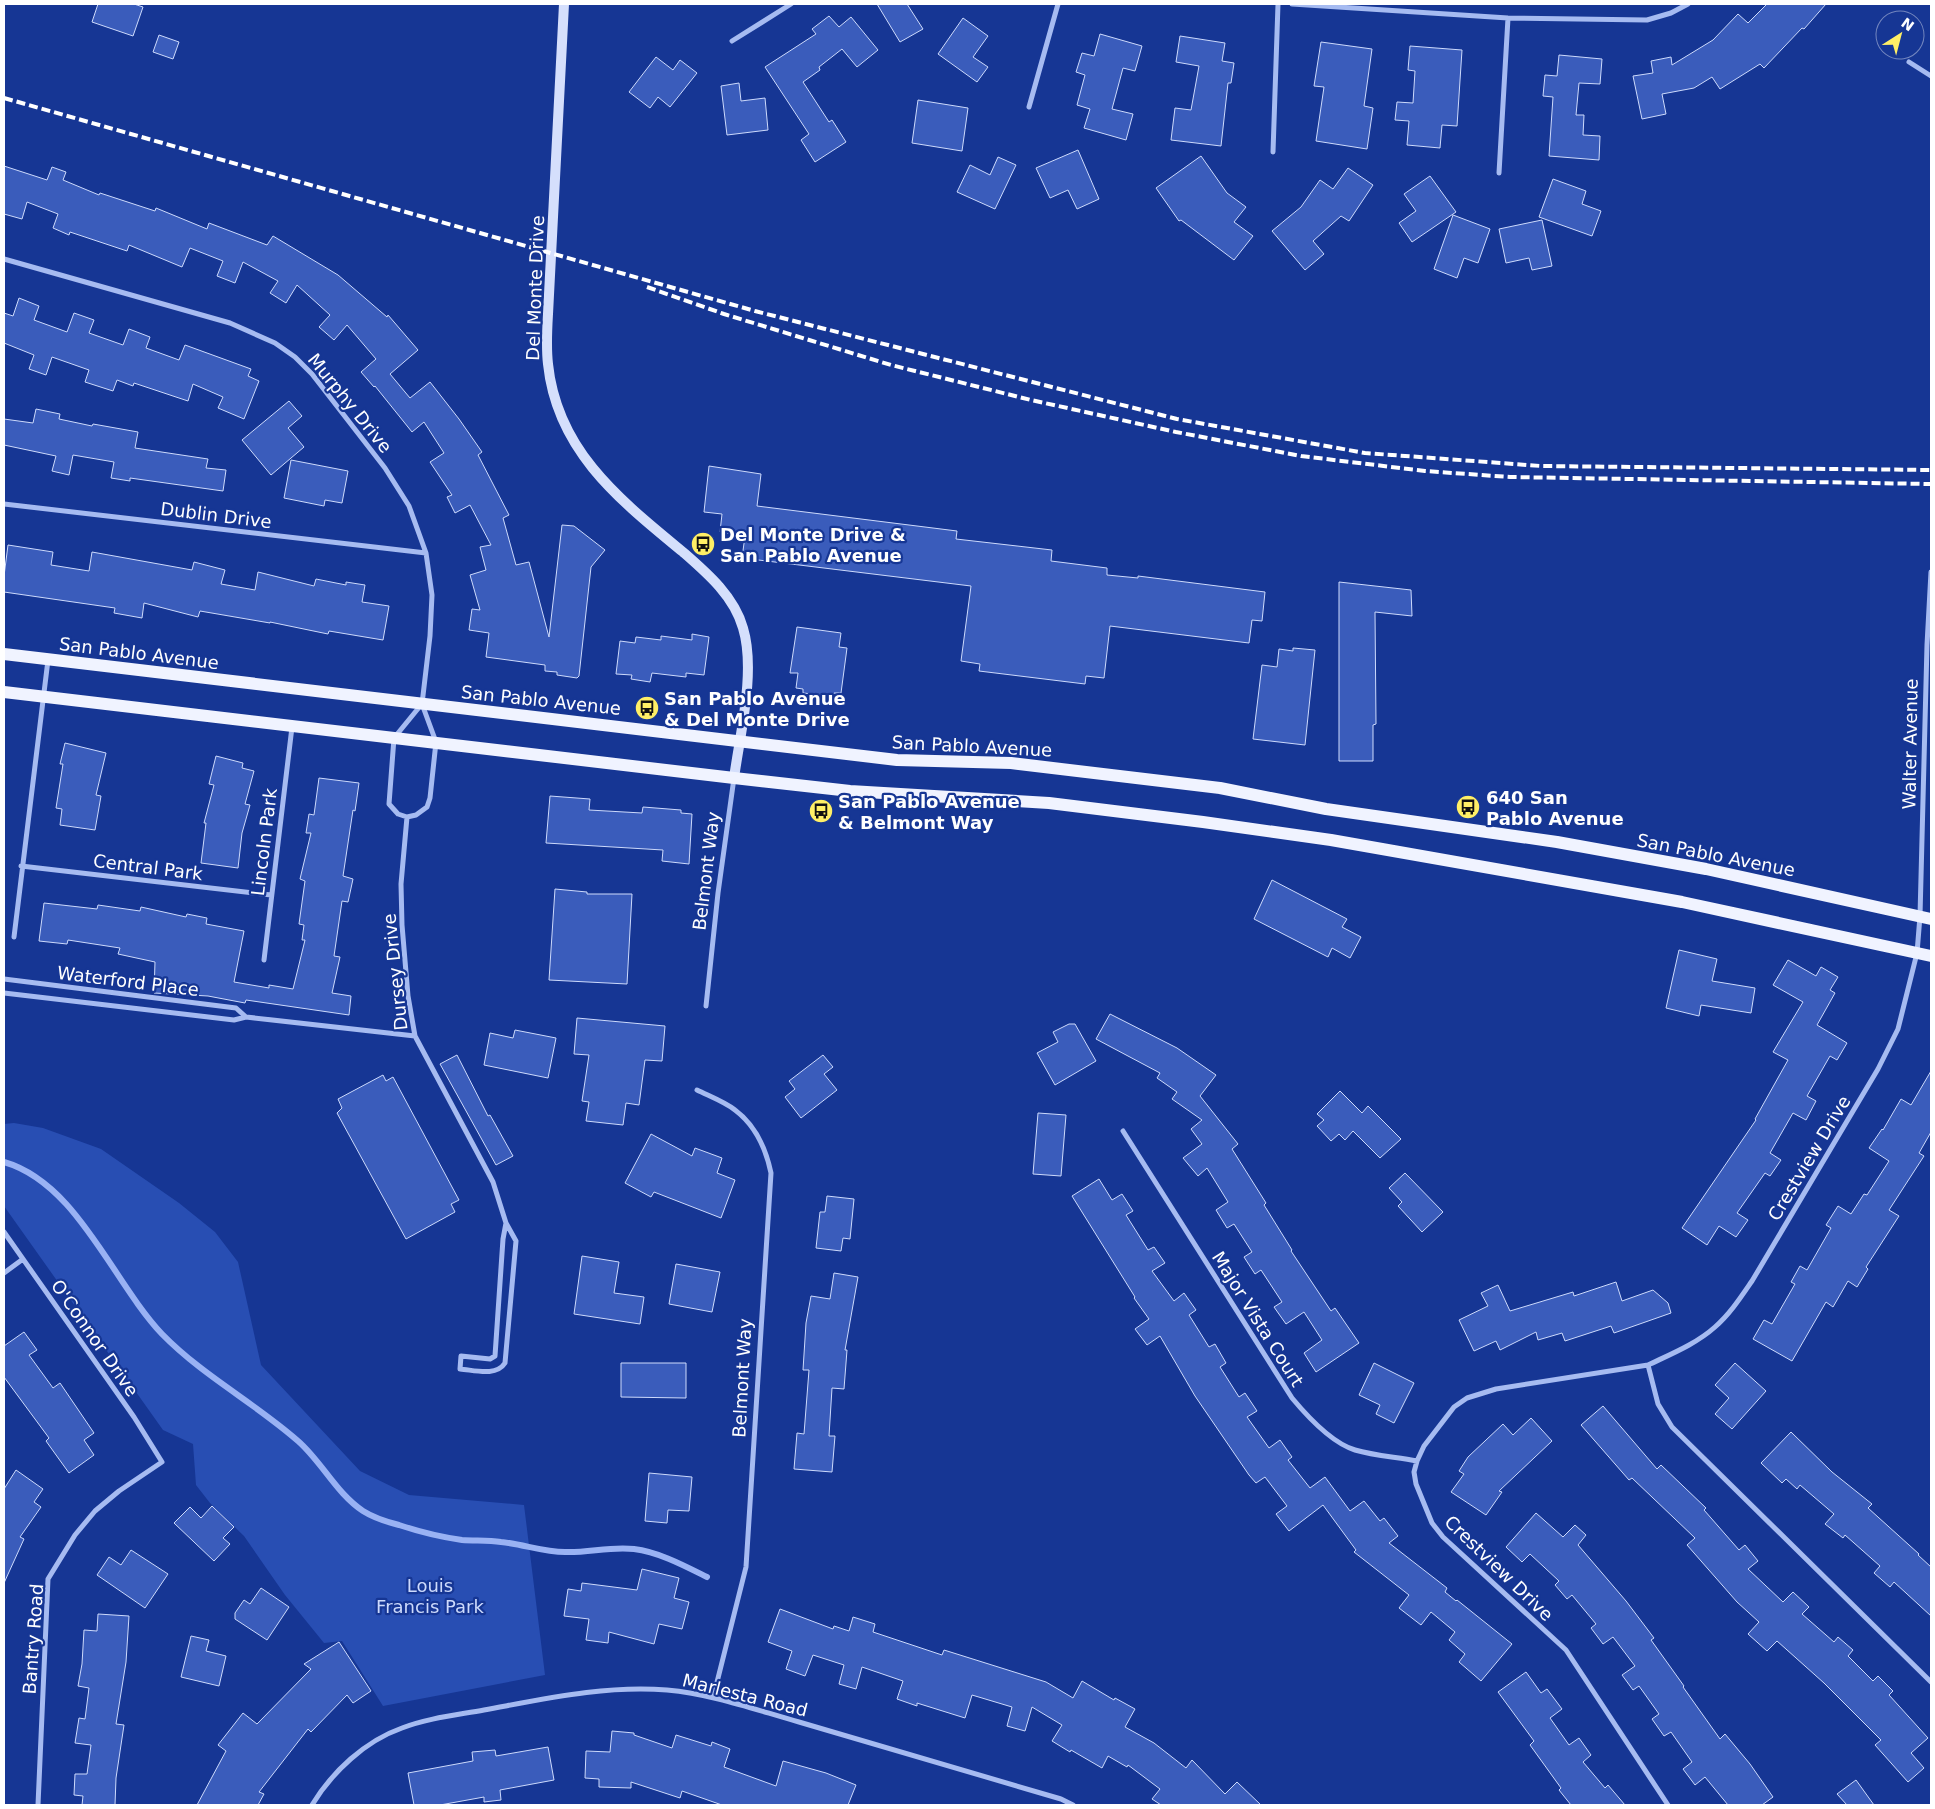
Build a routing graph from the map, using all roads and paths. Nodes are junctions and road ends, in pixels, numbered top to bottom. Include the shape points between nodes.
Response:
1 (564, 4) edge
2 (792, 4) edge
3 (1058, 4) edge
4 (1278, 4) edge
5 (1292, 4) edge
6 (1688, 4) edge
7 (1508, 18) junction
8 (732, 41) dead end
9 (1909, 62) dead end
10 (1931, 76) edge
11 (1029, 107) dead end
12 (1273, 152) dead end
13 (1499, 173) dead end
14 (4, 258) edge
15 (4, 504) edge
16 (426, 553) junction
17 (1931, 572) edge
18 (4, 654) edge
19 (48, 660) junction
20 (4, 692) edge
21 (43, 697) junction
22 (422, 704) junction
23 (292, 726) junction
24 (394, 738) junction
25 (739, 740) junction
26 (436, 742) junction
27 (734, 778) junction
28 (407, 817) junction
29 (22, 866) junction
30 (272, 895) junction
31 (1926, 918) edge
32 (14, 937) dead end
33 (1917, 953) junction
34 (1931, 956) edge
35 (264, 960) dead end
36 (4, 979) edge
37 (4, 993) edge
38 (706, 1006) dead end
39 (246, 1016) junction
40 (415, 1036) junction
41 (697, 1090) dead end
42 (1123, 1131) dead end
43 (506, 1223) junction
44 (4, 1232) edge
45 (23, 1260) junction
46 (4, 1273) edge
47 (1648, 1366) junction
48 (1417, 1461) junction
49 (162, 1462) joint
50 (1931, 1682) edge
51 (713, 1698) junction
52 (38, 1805) edge
53 (312, 1805) edge
54 (1073, 1805) edge
55 (1668, 1805) edge

1 - 25 street, Del Monte Drive via 548,314 548,364 552,386 566,426 582,454 613,491 714,581 741,621 748,657
2 - 8 street
3 - 11 street
4 - 12 street
5 - 7 street
6 - 7 street via 1647,20
7 - 13 street
9 - 10 street
14 - 16 street, Murphy Drive via 230,324 275,343 312,374 385,468 412,512
15 - 16 street, Dublin Drive
16 - 22 street, Murphy Drive via 432,602
17 - 31 street, Walter Avenue via 1927,646
18 - 19 main road, San Pablo Avenue
19 - 21 street
19 - 22 main road, San Pablo Avenue
20 - 21 main road
21 - 23 main road
21 - 29 street
22 - 24 street
22 - 25 main road, San Pablo Avenue
22 - 26 street
23 - 24 main road
23 - 30 street, Lincoln Park
24 - 26 main road
24 - 28 street via 389,804
25 - 27 street, Belmont Way
25 - 31 main road, San Pablo Avenue via 897,760 1011,763 1210,786 1326,809 1456,826 1706,869
26 - 27 main road
26 - 28 street via 429,802 420,814
27 - 33 main road via 867,792 1049,803 1322,839 1682,902
27 - 38 street, Belmont Way
28 - 40 street, Dursey Drive via 401,884 402,925
29 - 30 street, Central Park
29 - 32 street
30 - 35 street, Lincoln Park
31 - 33 street, Crestview Drive
33 - 34 main road
33 - 47 street, Crestview Drive via 1903,1015 1892,1044 1752,1282 1716,1326 1689,1345
36 - 39 street, Waterford Place via 236,1008
37 - 39 street, Waterford Place via 234,1020
39 - 40 street, Waterford Place
40 - 43 street, Dursey Drive via 493,1182
41 - 51 street, Belmont Way via 735,1110 745,1119 762,1143 770,1173 746,1567
42 - 48 street, Major Vista Court via 1305,1414 1354,1450
43 - 43 street, Dursey Drive via 495,1356 490,1359 461,1356 460,1369 496,1372 505,1363 516,1241
44 - 45 street, O'Connor Drive
45 - 46 street
45 - 49 street, O'Connor Drive
47 - 48 street, Crestview Drive via 1496,1389 1473,1396 1454,1407 1424,1446
47 - 50 street via 1658,1404 1672,1427
48 - 55 street, Crestview Drive via 1414,1472 1416,1484 1432,1523 1443,1537 1566,1650
49 - 52 street, Bantry Road via 95,1511 75,1535 48,1579
51 - 53 street, Marlesta Road via 667,1690 615,1689 415,1724 387,1734 359,1753 338,1771
51 - 54 street, Marlesta Road

